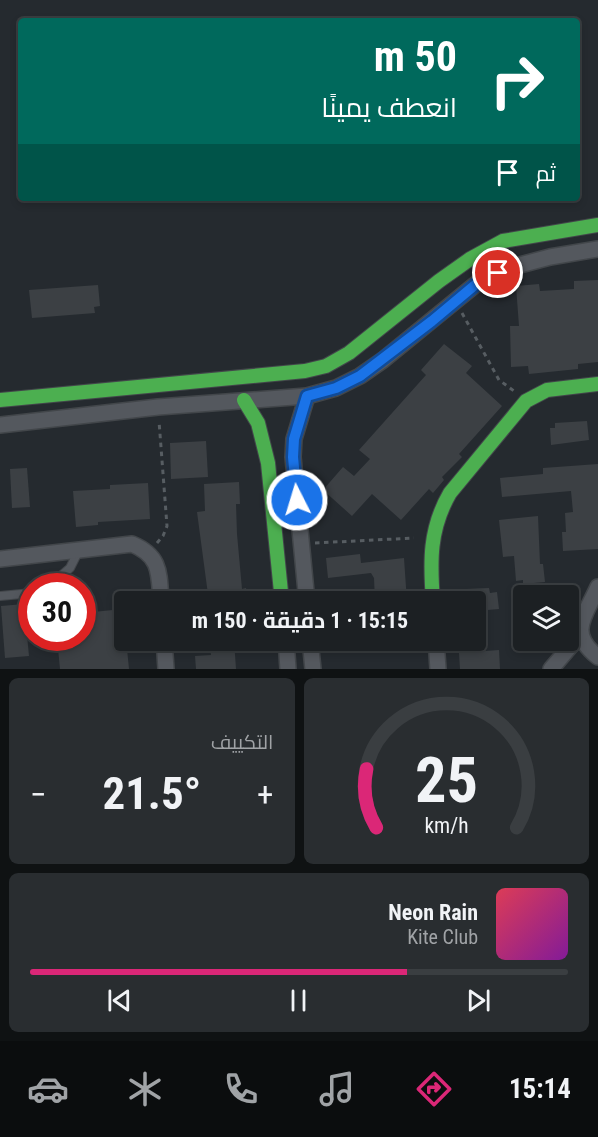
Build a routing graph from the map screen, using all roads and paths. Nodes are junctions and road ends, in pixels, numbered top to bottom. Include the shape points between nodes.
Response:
1 (594, 226) edge
2 (596, 249) edge
3 (455, 301) junction
4 (598, 384) edge
5 (110, 392) junction
6 (307, 396) junction
7 (533, 396) junction
8 (0, 400) edge
9 (244, 400) junction
10 (158, 407) junction
11 (112, 412) junction
12 (0, 425) edge
13 (430, 537) junction
14 (301, 544) junction
15 (79, 550) junction
16 (145, 550) junction
17 (0, 559) edge
18 (64, 573) edge
19 (598, 587) edge
20 (160, 591) edge
21 (281, 591) edge
22 (306, 591) edge
23 (432, 591) edge
24 (18, 594) edge
25 (0, 596) edge
26 (580, 634) junction
27 (165, 651) edge
28 (287, 651) edge
29 (311, 651) edge
30 (437, 651) edge
31 (598, 657) edge
32 (166, 669) edge
33 (288, 669) edge
34 (313, 669) edge
35 (438, 669) edge
36 (551, 669) edge

1 - 2 street
1 - 5 street via 503,241 447,276 349,353 326,366
2 - 3 street via 516,266 481,280
3 - 6 street via 360,376
3 - 7 path via 499,380 517,392
4 - 7 street via 554,389
5 - 8 street
5 - 11 street
6 - 9 street
6 - 14 street via 294,439 293,457
7 - 13 street via 450,493
9 - 10 street
9 - 21 street via 258,423 268,463
10 - 11 street
10 - 16 path via 167,526 155,545
11 - 12 street
13 - 14 path
13 - 23 street
14 - 22 street
15 - 16 street via 132,544
15 - 17 street
15 - 18 lane
16 - 20 street via 159,572
19 - 26 street
24 - 25 lane
26 - 31 street via 582,642
26 - 36 street
27 - 32 street
28 - 33 street
29 - 34 street
30 - 35 street

